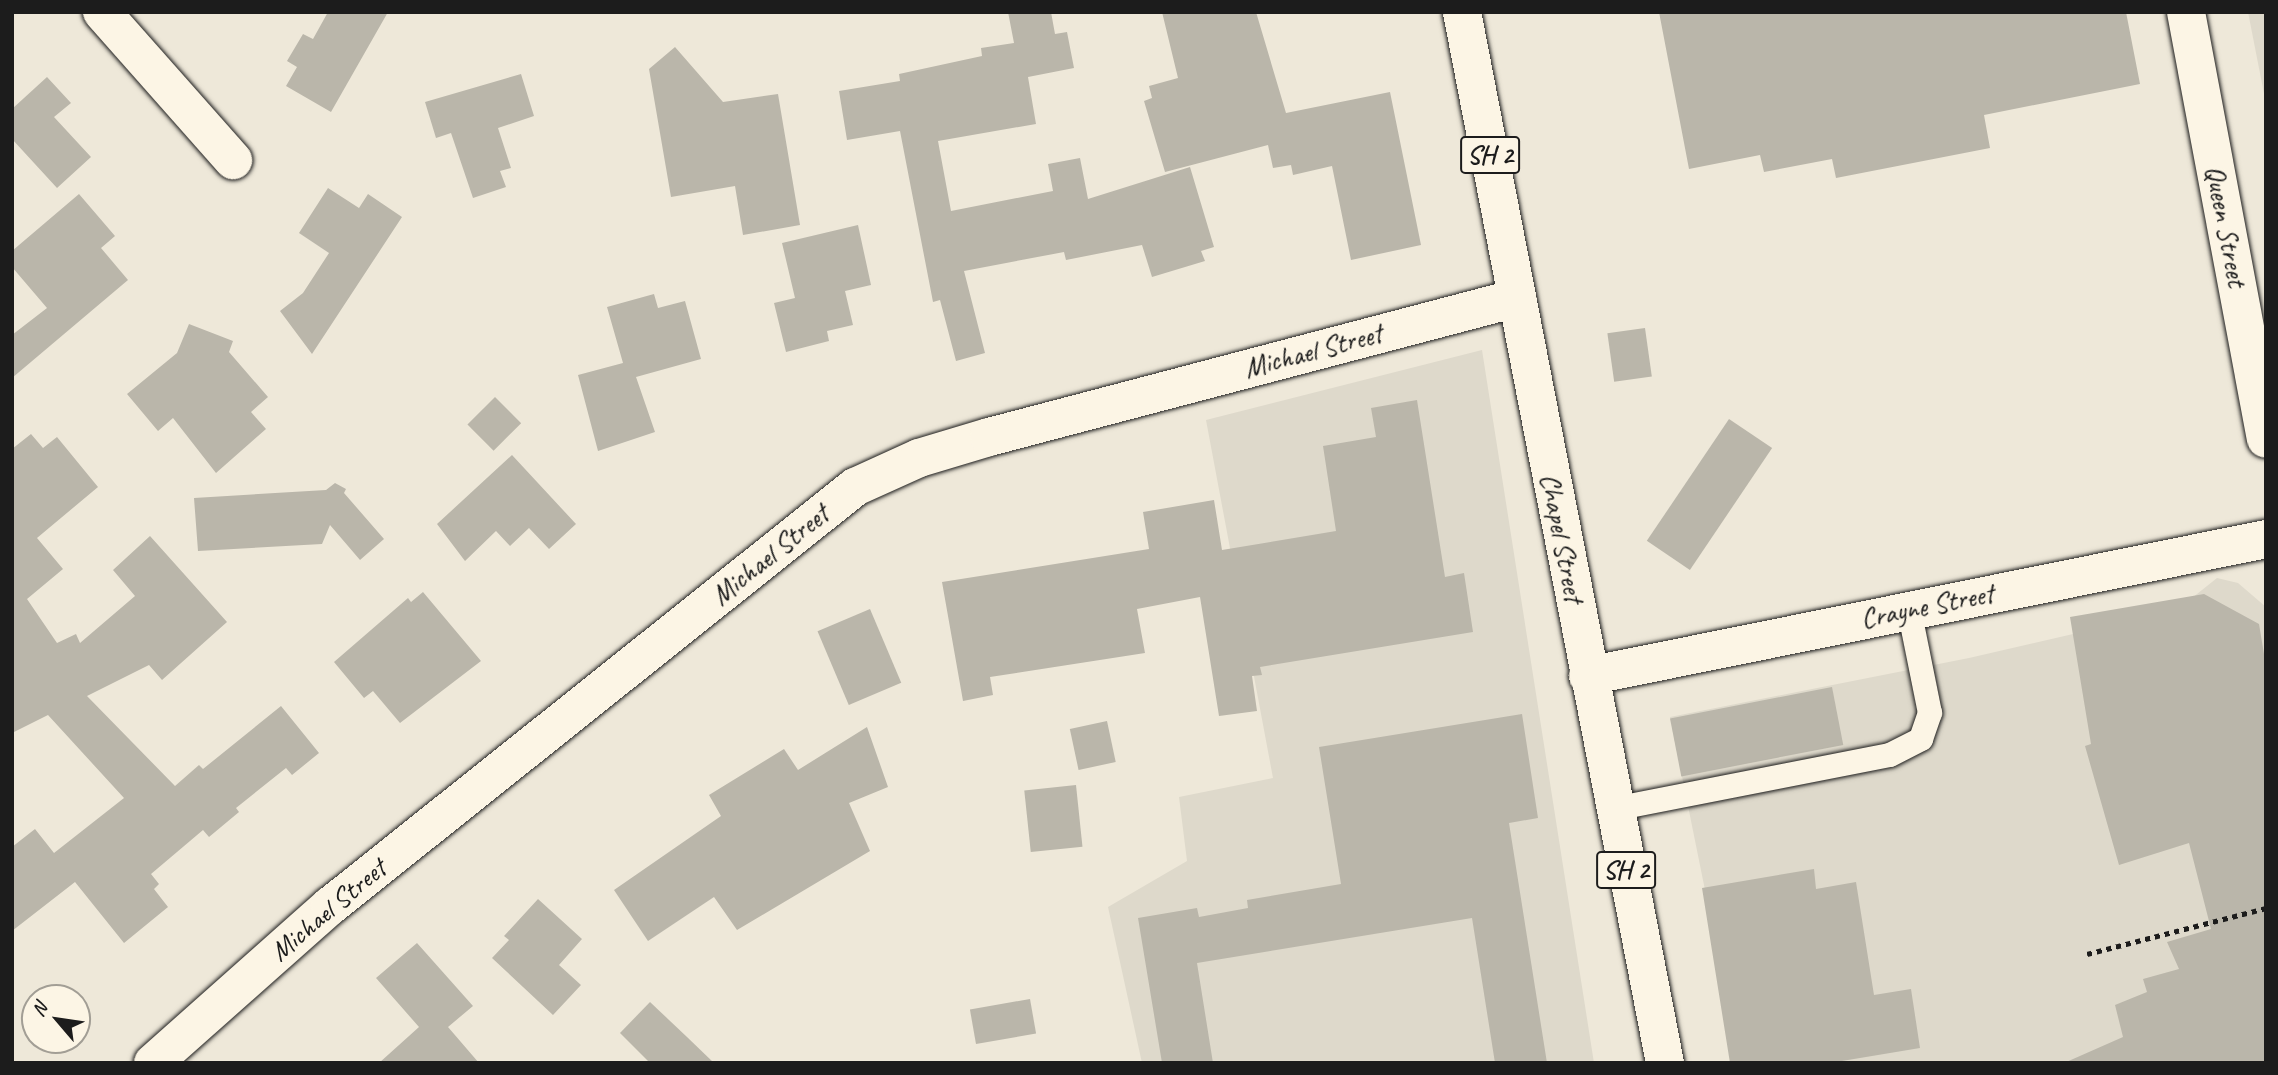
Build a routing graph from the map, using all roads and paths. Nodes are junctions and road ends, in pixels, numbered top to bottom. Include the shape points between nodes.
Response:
1 (103, 12) edge
2 (1462, 12) edge
3 (2186, 12) edge
4 (233, 160) dead end
5 (1517, 298) junction
6 (2266, 439) edge
7 (2266, 539) edge
8 (1909, 609) junction
9 (1588, 676) junction
10 (1614, 809) junction
11 (2266, 908) edge
12 (2087, 954) dead end
13 (153, 1063) edge
14 (1665, 1063) edge

1 - 4 main road
2 - 5 main road, Chapel Street / SH 2
3 - 6 main road, Queen Street
5 - 9 main road, Chapel Street / SH 2
5 - 13 main road, Michael Street via 989,437 919,458 855,487 330,906
7 - 8 main road, Crayne Street
8 - 9 main road, Crayne Street
8 - 10 lane via 1930,713 1921,739 1890,755
9 - 10 main road, Chapel Street / SH 2
10 - 14 main road, Chapel Street / SH 2
11 - 12 path

